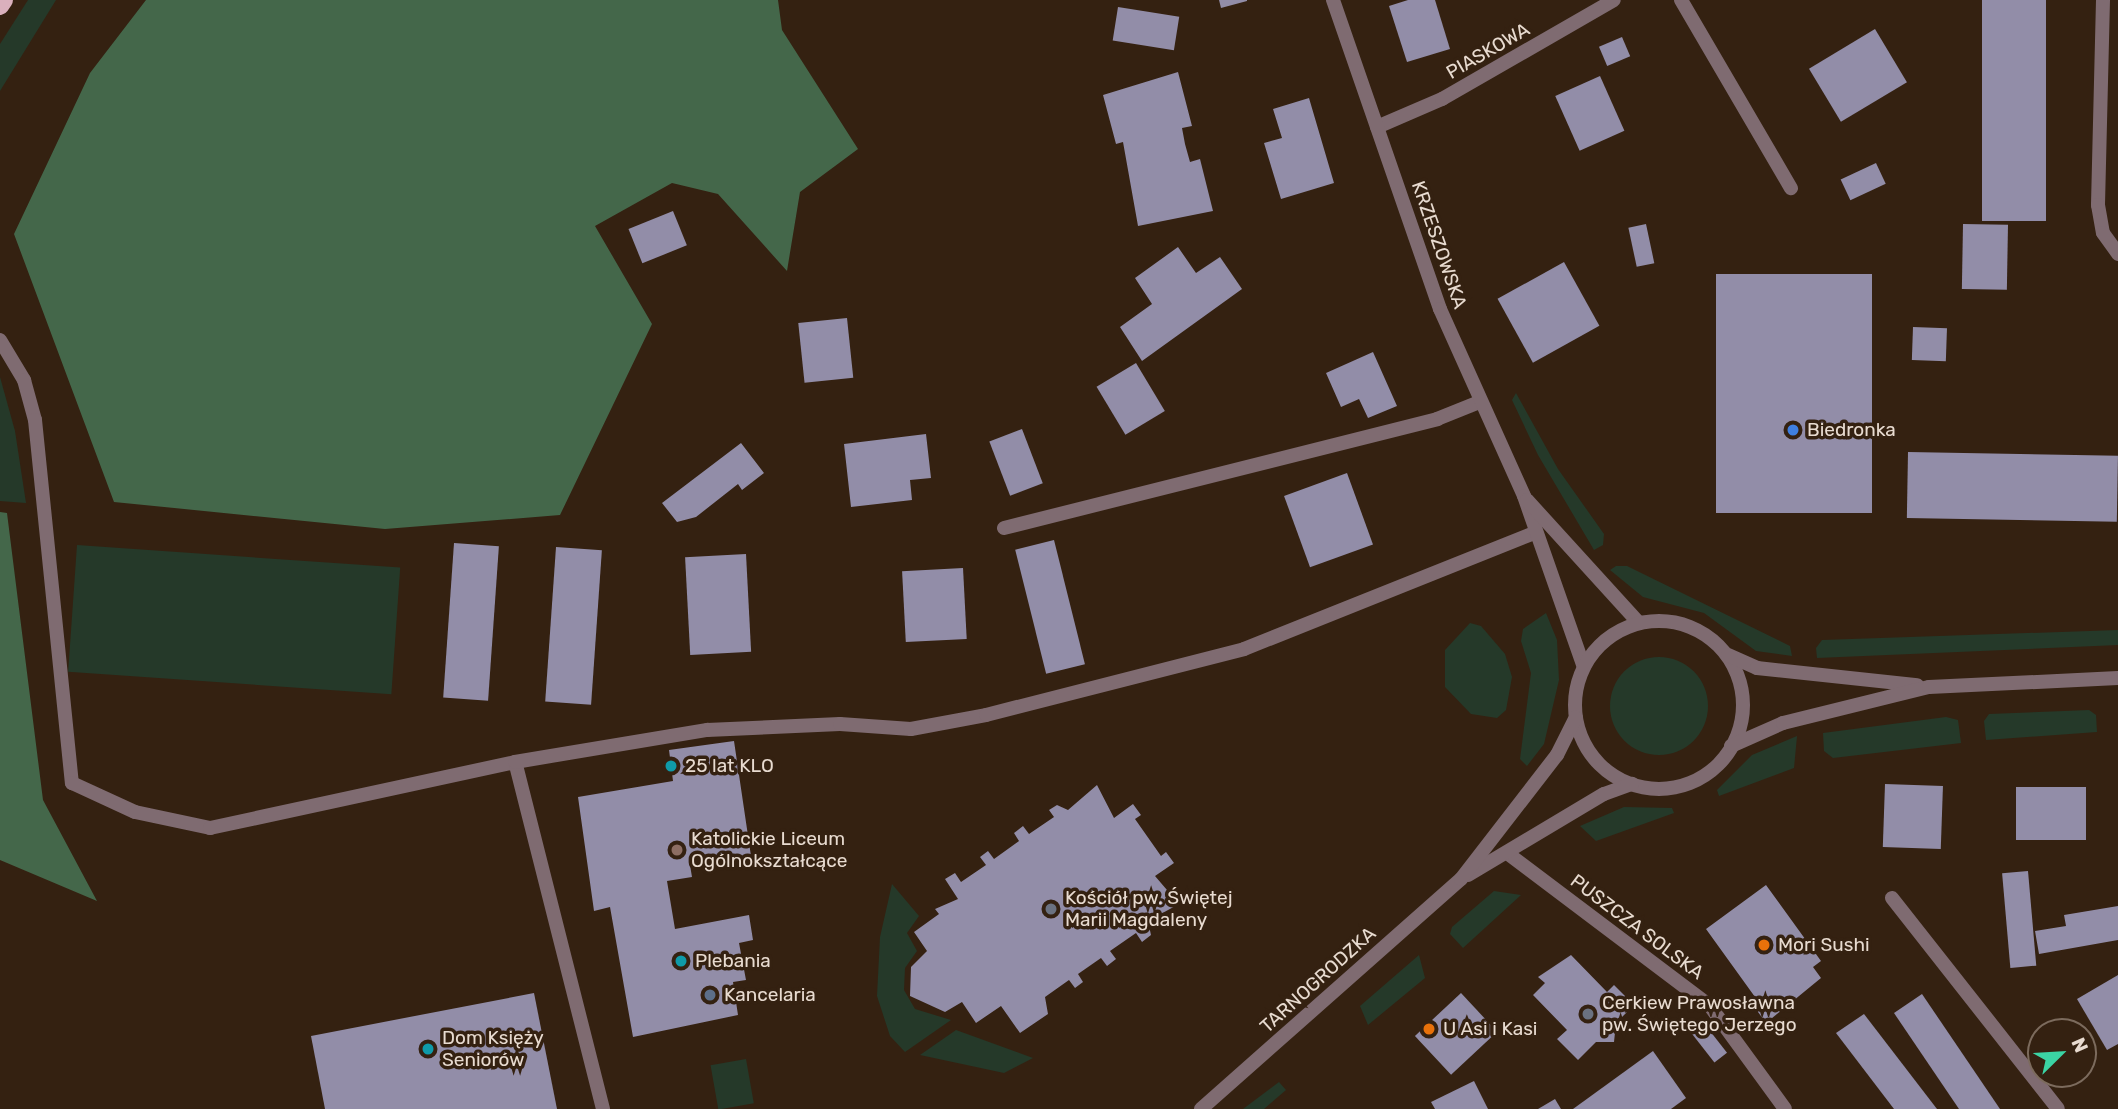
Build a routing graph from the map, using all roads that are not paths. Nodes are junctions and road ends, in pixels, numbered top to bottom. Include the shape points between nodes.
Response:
1 (4, 0) edge
2 (1333, 0) edge
3 (1614, 0) edge
4 (1681, 0) edge
5 (2103, 0) edge
6 (0, 6) edge
7 (1377, 127) junction
8 (1791, 188) dead end
9 (2118, 254) edge
10 (0, 340) edge
11 (1479, 402) junction
12 (1524, 496) junction
13 (1004, 528) dead end
14 (1534, 533) junction
15 (1639, 623) junction
16 (1725, 653) junction
17 (1584, 667) junction
18 (2118, 678) edge
19 (1929, 687) junction
20 (1576, 717) junction
21 (1731, 746) junction
22 (515, 762) junction
23 (1632, 784) junction
24 (1507, 853) junction
25 (1461, 879) junction
26 (1892, 898) dead end
27 (603, 1109) edge
28 (1201, 1109) edge
29 (1785, 1109) edge
30 (2058, 1109) edge

1 - 6 main road
2 - 7 street, KRZESZOWSKA
3 - 7 street, PIASKOWA via 1450,95
4 - 8 street
5 - 9 street via 2098,205 2104,233
7 - 11 street, KRZESZOWSKA
10 - 22 street via 24,380 35,420 72,783 135,812 210,828
11 - 12 street, KRZESZOWSKA
11 - 13 street via 1437,419
12 - 14 street, KRZESZOWSKA
12 - 15 street, KRZESZOWSKA
14 - 17 street, KRZESZOWSKA
14 - 22 street via 1244,649 986,715 911,729 840,724 707,730
15 - 16 street via 1680,624
15 - 17 street via 1607,639
16 - 19 street via 1758,668
16 - 21 street via 1742,699
17 - 20 street
18 - 19 street
19 - 21 street via 1783,723
20 - 23 street via 1594,759
20 - 25 street, TARNOGRODZKA via 1558,755
21 - 23 street via 1713,768 1688,783 1661,788
22 - 27 street
23 - 24 street, TARNOGRODZKA via 1604,794
24 - 25 street, TARNOGRODZKA
24 - 29 street, PUSZCZA SOLSKA via 1710,1006
25 - 28 street, TARNOGRODZKA
26 - 30 street

